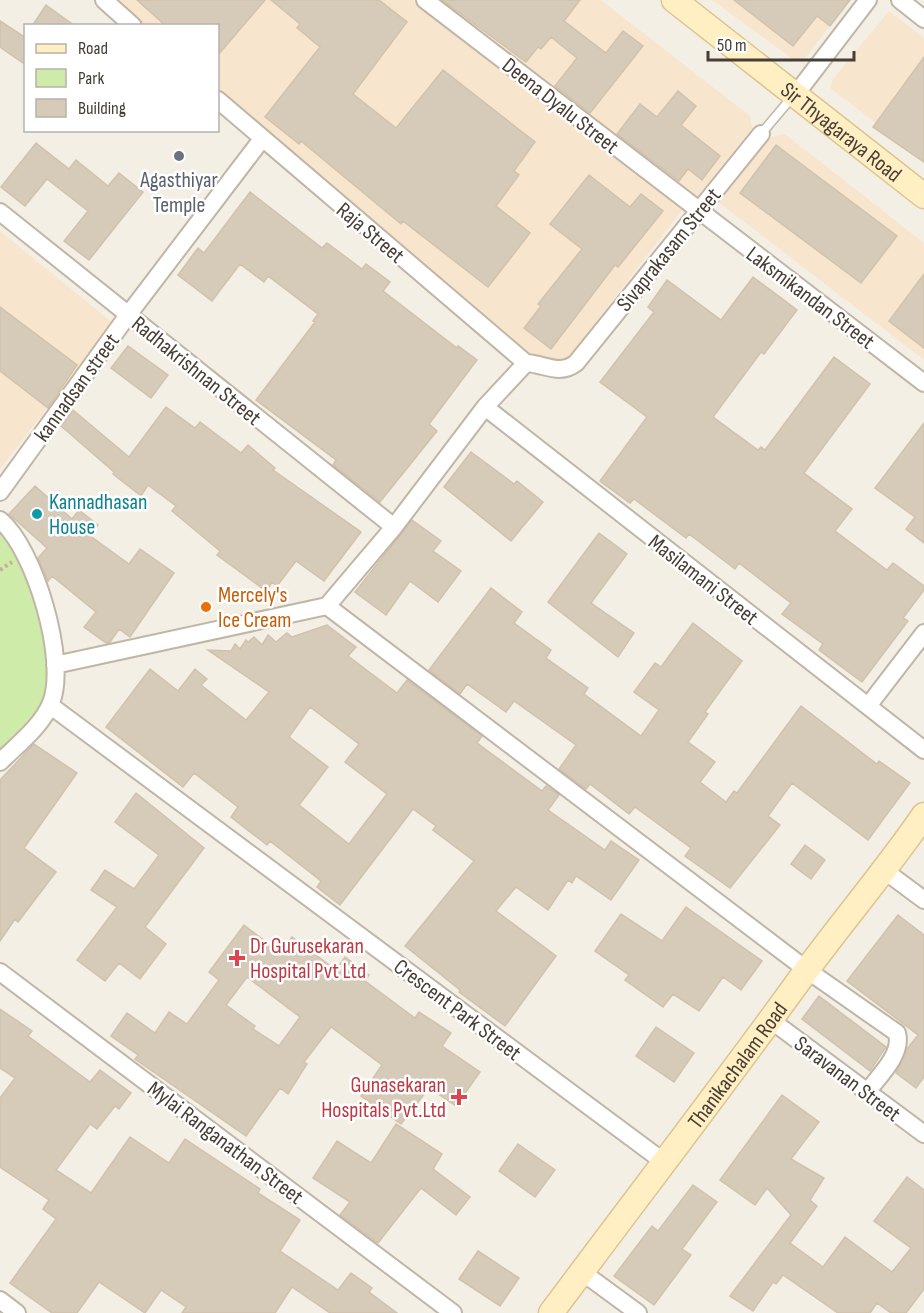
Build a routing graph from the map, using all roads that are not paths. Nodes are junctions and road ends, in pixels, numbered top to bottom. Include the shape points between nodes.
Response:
1 (104, 0) edge
2 (424, 0) edge
3 (674, 0) edge
4 (868, 0) edge
5 (900, 0) edge
6 (924, 19) edge
7 (131, 24) edge
8 (795, 94) junction
9 (219, 101) edge
10 (761, 134) joint
11 (262, 139) junction
12 (924, 196) edge
13 (697, 211) junction
14 (0, 212) edge
15 (128, 315) junction
16 (526, 363) junction
17 (924, 383) edge
18 (485, 407) junction
19 (0, 492) edge
20 (0, 520) edge
21 (394, 527) junction
22 (327, 606) junction
23 (924, 633) edge
24 (56, 665) junction
25 (51, 706) junction
26 (868, 706) junction
27 (924, 750) edge
28 (0, 762) edge
29 (924, 815) edge
30 (885, 871) junction
31 (924, 900) edge
32 (807, 970) junction
33 (0, 972) edge
34 (772, 1021) junction
35 (867, 1092) junction
36 (924, 1134) edge
37 (664, 1162) junction
38 (582, 1272) junction
39 (0, 1300) edge
40 (17, 1313) edge
41 (453, 1313) edge
42 (551, 1313) edge
43 (638, 1313) edge

1 - 7 street
2 - 13 street, Deena Dyalu Street
3 - 8 main road, Sir Thyagaraya Road
4 - 8 street
5 - 6 street
8 - 10 lane, Sivaprakasam Street
8 - 12 main road, Sir Thyagaraya Road
9 - 11 street, Raja Street
10 - 13 street, Sivaprakasam Street
11 - 15 street, kannadsan street
11 - 16 street, Raja Street
13 - 16 street, Sivaprakasam Street via 576,363 567,370
13 - 17 street, Laksmikandan Street
14 - 15 street, Radhakrishnan Street
15 - 19 street, kannadsan street
15 - 21 street, Radhakrishnan Street
16 - 18 street
18 - 21 street
18 - 26 street, Masilamani Street
20 - 24 street via 25,552 42,591
21 - 22 street
22 - 24 street
22 - 32 street
23 - 26 street
24 - 25 street via 57,686
25 - 28 street
25 - 37 street, Crescent Park Street
26 - 27 street, Masilamani Street
29 - 30 main road, Thanikachalam Road
30 - 31 street
30 - 32 main road, Thanikachalam Road
32 - 34 main road, Thanikachalam Road
32 - 35 street via 897,1034 897,1052
33 - 41 street, Mylai Ranganathan Street
34 - 35 street, Saravanan Street
34 - 37 main road, Thanikachalam Road
35 - 36 street, Saravanan Street
37 - 38 main road, Thanikachalam Road
38 - 42 main road, Thanikachalam Road
38 - 43 street
39 - 40 street

